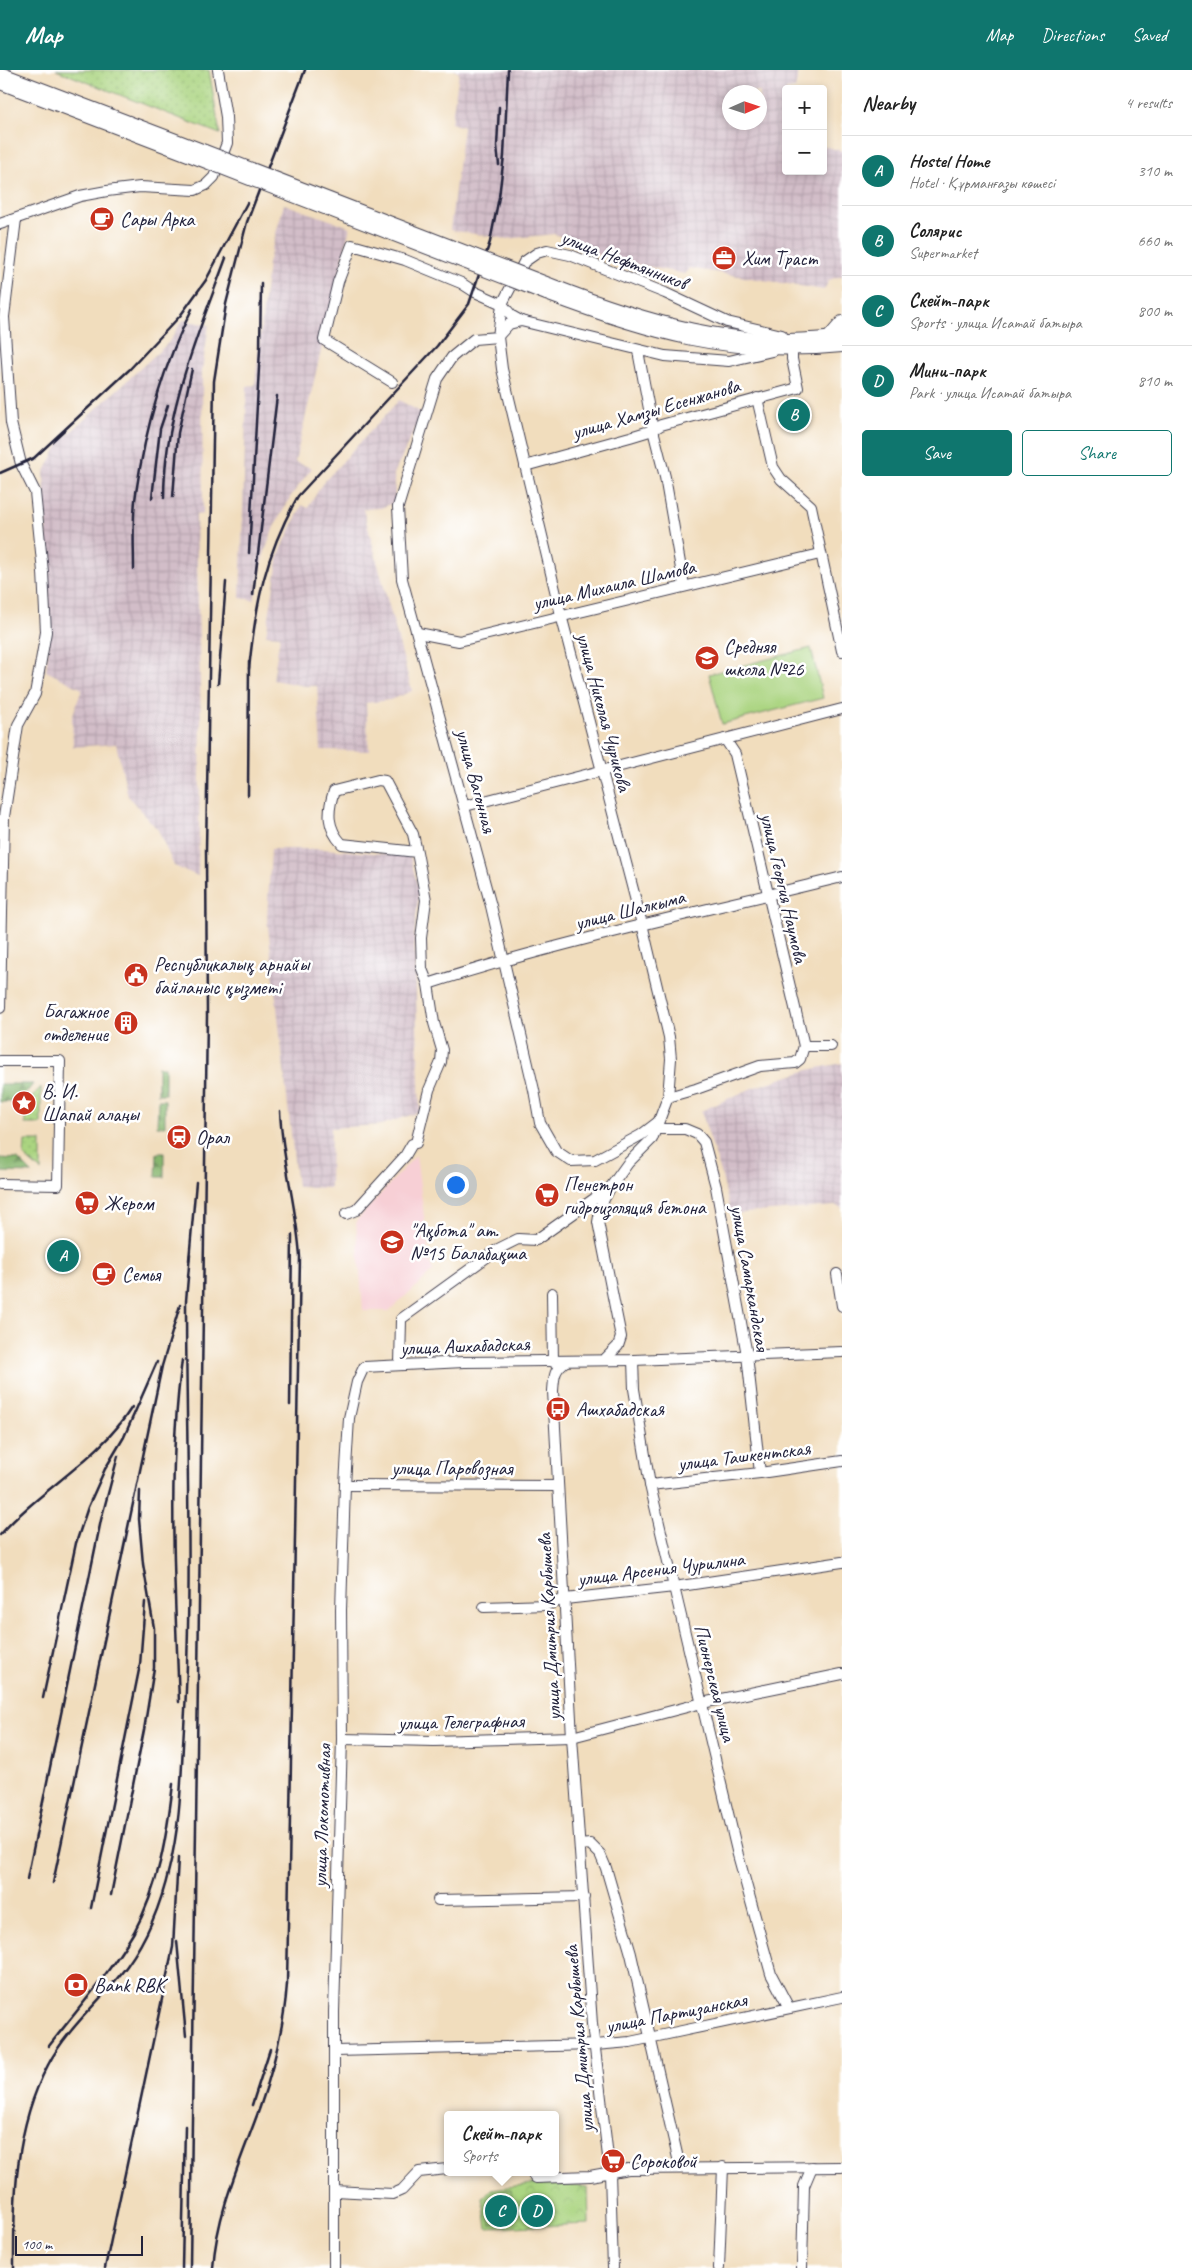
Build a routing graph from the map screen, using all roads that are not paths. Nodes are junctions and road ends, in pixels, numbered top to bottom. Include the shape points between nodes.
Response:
1 (218, 70) edge
2 (0, 73) edge
3 (0, 82) edge
4 (203, 156) junction
5 (16, 219) junction
6 (0, 224) edge
7 (547, 289) junction
8 (502, 304) junction
9 (521, 321) junction
10 (842, 322) edge
11 (498, 337) junction
12 (836, 337) edge
13 (810, 339) junction
14 (842, 346) edge
15 (776, 350) junction
16 (792, 350) junction
17 (638, 351) junction
18 (392, 382) dead end
19 (758, 398) junction
20 (653, 430) junction
21 (525, 466) junction
22 (820, 554) junction
23 (684, 586) junction
24 (561, 615) junction
25 (418, 633) junction
26 (842, 651) edge
27 (842, 709) edge
28 (725, 739) junction
29 (601, 771) junction
30 (465, 806) junction
31 (417, 852) junction
32 (842, 877) edge
33 (768, 895) junction
34 (642, 924) junction
35 (503, 960) junction
36 (428, 984) junction
37 (0, 1008) edge
38 (804, 1046) junction
39 (831, 1046) dead end
40 (0, 1060) edge
41 (668, 1097) junction
42 (658, 1125) junction
43 (0, 1184) edge
44 (610, 1188) junction
45 (346, 1214) dead end
46 (837, 1274) dead end
47 (552, 1292) dead end
48 (842, 1306) edge
49 (842, 1352) edge
50 (747, 1356) junction
51 (604, 1359) junction
52 (633, 1360) junction
53 (566, 1361) junction
54 (553, 1362) junction
55 (400, 1365) junction
56 (364, 1367) joint
57 (842, 1461) edge
58 (760, 1473) junction
59 (345, 1485) junction
60 (650, 1485) junction
61 (558, 1486) junction
62 (842, 1562) edge
63 (674, 1587) junction
64 (565, 1599) junction
65 (484, 1607) dead end
66 (842, 1674) edge
67 (702, 1703) junction
68 (572, 1737) junction
69 (342, 1739) junction
70 (580, 1845) junction
71 (584, 1897) junction
72 (438, 1900) dead end
73 (842, 1997) edge
74 (789, 2008) junction
75 (650, 2036) junction
76 (595, 2046) junction
77 (335, 2050) junction
78 (723, 2167) junction
79 (812, 2167) junction
80 (842, 2167) edge
81 (680, 2168) junction
82 (444, 2169) edge
83 (610, 2173) junction
84 (534, 2176) edge
85 (334, 2190) junction
86 (334, 2268) edge
87 (613, 2268) edge
88 (719, 2268) edge
89 (802, 2268) edge

1 - 5 street via 228,143 214,177 206,185 196,190 140,187 107,191 80,196
2 - 4 main road
3 - 4 main road
4 - 7 main road, bridge
5 - 6 street
5 - 37 street via 4,317 11,423 21,464 35,492 46,632 35,694 18,725 4,818
7 - 13 main road via 661,323 711,334
7 - 15 main road, улица Хамзы Есенжанова via 605,316 659,333 711,344
8 - 9 street
8 - 11 street, улица Нефтянников
8 - 13 street, улица Нефтянников via 524,262 547,250 570,255 665,293 727,322
8 - 18 street via 405,260 352,245 338,282 324,340
9 - 11 street via 509,324
9 - 17 street
10 - 12 main road
11 - 21 street, улица Николая Чурикова via 502,369
11 - 25 street, улица Вагонная via 474,339 452,357 436,379 398,507 402,579
12 - 13 main road
14 - 16 main road, улица Хамзы Есенжанова
15 - 16 main road, улица Хамзы Есенжанова
15 - 17 street via 729,361
16 - 19 street, улица Хамзы Есенжанова via 798,388
17 - 20 street
19 - 20 street, улица Хамзы Есенжанова
19 - 22 street via 773,467 811,506
20 - 21 street, улица Хамзы Есенжанова
20 - 23 street via 665,477
21 - 24 street, улица Николая Чурикова
22 - 23 street, улица Михаила Шамова
22 - 26 street
23 - 24 street, улица Михаила Шамова
24 - 25 street, улица Михаила Шамова via 459,641
24 - 29 street, улица Николая Чурикова
25 - 30 street, улица Вагонная
27 - 28 street
28 - 29 street
28 - 33 street, улица Георгия Наумова via 734,754
29 - 30 street
29 - 34 street, улица Николая Чурикова
30 - 35 street, улица Вагонная
31 - 31 street via 342,844 333,835 329,823 334,791 386,781 414,834
31 - 36 street via 426,900 422,969
32 - 33 street, улица Шалкыма
33 - 34 street, улица Шалкыма
33 - 38 street, улица Георгия Наумова
34 - 35 street, улица Шалкыма
34 - 41 street, улица Николая Чурикова via 669,1037 671,1079
35 - 36 street, улица Шалкыма
35 - 42 street, улица Вагонная via 540,1123 556,1151 571,1161 595,1160
36 - 45 street via 442,1050 416,1143 356,1210
38 - 39 street
38 - 41 street via 795,1062 760,1066
40 - 43 street via 60,1061 58,1185
41 - 42 street, улица Николая Чурикова
42 - 44 street, улица Николая Чурикова via 652,1140
42 - 50 street, улица Самаркандская via 685,1129 697,1134 704,1142 716,1186
44 - 51 street via 601,1205 598,1222 621,1337 618,1346
44 - 55 street via 536,1240 518,1239 498,1249 401,1319
46 - 48 street
47 - 54 street
49 - 50 street
50 - 52 street
50 - 58 street, улица Самаркандская
51 - 52 street
51 - 53 street, улица Ашхабадская
52 - 60 street, Пионерская улица via 634,1389
53 - 54 street, улица Ашхабадская
53 - 61 street, улица Дмитрия Карбышева via 557,1367 554,1376
54 - 55 street, улица Ашхабадская
55 - 56 street, улица Ашхабадская
56 - 59 street, улица Локомотивная via 349,1418
57 - 58 street, улица Ташкентская
58 - 60 street, улица Ташкентская
59 - 61 street, улица Паровозная
59 - 69 street, улица Локомотивная
60 - 63 street, Пионерская улица
61 - 64 street, улица Дмитрия Карбышева
62 - 63 street, улица Арсения Чурилина
63 - 64 street, улица Арсения Чурилина
63 - 67 street, Пионерская улица
64 - 65 street, улица Арсения Чурилина via 546,1605
64 - 68 street, улица Дмитрия Карбышева
66 - 67 street, улица Телеграфная
67 - 68 street, улица Телеграфная
67 - 74 street, Пионерская улица via 738,1855 771,1974
68 - 69 street, улица Телеграфная via 434,1741
68 - 70 street, улица Дмитрия Карбышева
69 - 77 street, улица Локомотивная
70 - 71 street, улица Дмитрия Карбышева
70 - 75 street via 590,1844 600,1854 606,1868
71 - 72 street
71 - 76 street, улица Дмитрия Карбышева
73 - 74 street, улица Партизанская
74 - 75 street, улица Партизанская
75 - 76 street, улица Партизанская
75 - 81 street
76 - 77 street, улица Партизанская
76 - 83 street, улица Дмитрия Карбышева
77 - 85 street, улица Локомотивная
78 - 79 street
78 - 81 street
78 - 88 street
79 - 80 street
79 - 89 street via 804,2186
81 - 83 street via 628,2169
82 - 85 street via 418,2172 402,2190 393,2194
83 - 84 street via 548,2179
83 - 87 street, улица Дмитрия Карбышева
85 - 86 street, улица Локомотивная

